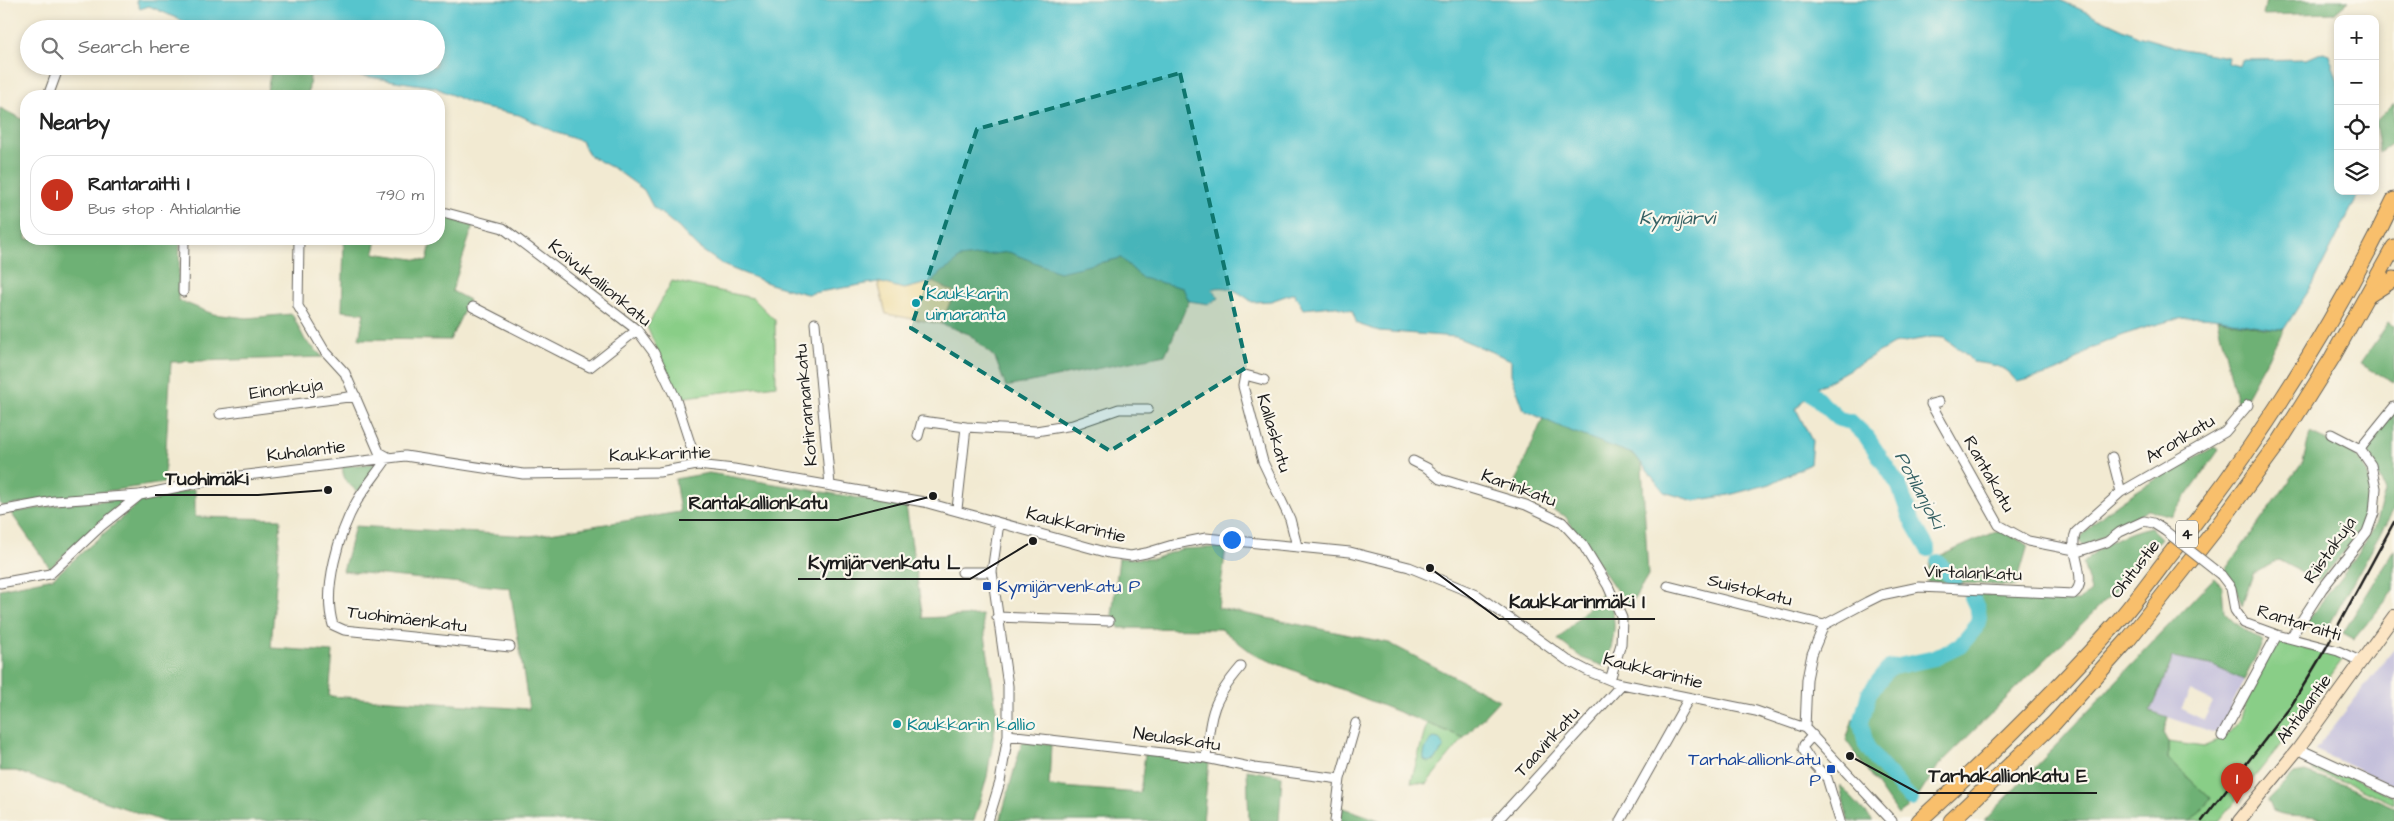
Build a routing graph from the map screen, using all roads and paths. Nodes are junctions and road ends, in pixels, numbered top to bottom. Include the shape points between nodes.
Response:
1 (56, 75) edge
2 (50, 90) edge
3 (2394, 200) edge
4 (445, 213) edge
5 (184, 245) edge
6 (299, 245) edge
7 (2394, 247) edge
8 (2394, 279) edge
9 (183, 292) dead end
10 (2365, 298) junction
11 (473, 307) dead end
12 (815, 322) dead end
13 (637, 330) junction
14 (1264, 380) dead end
15 (356, 396) junction
16 (1939, 402) dead end
17 (2248, 405) dead end
18 (2394, 407) edge
19 (1148, 408) dead end
20 (220, 414) dead end
21 (966, 427) junction
22 (2331, 434) dead end
23 (918, 436) dead end
24 (2360, 449) junction
25 (388, 457) junction
26 (2112, 457) dead end
27 (1413, 461) dead end
28 (697, 465) junction
29 (830, 485) junction
30 (2121, 492) junction
31 (140, 495) junction
32 (957, 509) junction
33 (0, 511) edge
34 (999, 523) junction
35 (1297, 546) junction
36 (2073, 551) junction
37 (962, 572) dead end
38 (992, 572) junction
39 (0, 583) edge
40 (1668, 586) dead end
41 (2394, 616) edge
42 (997, 617) junction
43 (1108, 621) dead end
44 (1824, 625) junction
45 (2277, 635) junction
46 (2291, 637) junction
47 (510, 648) dead end
48 (2360, 661) junction
49 (1241, 667) dead end
50 (1610, 680) junction
51 (1622, 684) junction
52 (1689, 698) junction
53 (1356, 723) dead end
54 (1805, 728) junction
55 (1008, 735) junction
56 (1813, 735) junction
57 (2222, 736) dead end
58 (2298, 749) junction
59 (1206, 758) junction
60 (1340, 779) junction
61 (2394, 793) edge
62 (988, 821) edge
63 (1335, 821) edge
64 (1498, 821) edge
65 (1620, 821) edge
66 (1840, 821) edge
67 (1892, 821) edge
68 (1919, 821) edge
69 (1951, 821) edge
70 (2239, 821) edge

1 - 2 street
3 - 68 highway, Ohitustie / 4 via 2304,365 2201,516 2113,627 2039,706
4 - 13 street, Koivukallionkatu via 503,228
5 - 9 street
6 - 15 street via 298,306 324,350 345,372
7 - 10 highway, 4
8 - 10 highway
10 - 69 highway, 4 via 2280,441 2217,528 2128,640 2054,723
11 - 13 street via 590,367
12 - 29 street, Kotirannankatu
13 - 28 street, Koivukallionkatu via 654,353 675,397
14 - 35 street, Kallaskatu via 1246,375 1244,386 1264,462 1290,519
15 - 20 street, Einonkuja
15 - 25 street via 379,452
16 - 36 street, Rantakatu via 1931,404 2000,526 2028,541
17 - 30 street, Aronkatu via 2225,432
18 - 24 street
19 - 21 street via 1119,409 1073,425 1036,431
21 - 23 street via 922,422
21 - 32 street
22 - 24 street
24 - 46 street, Riistakuja via 2371,465 2376,488 2371,520 2366,532 2322,589
25 - 28 street, Kaukkarintie via 405,456 523,474 659,472
25 - 31 street, Kuhalantie via 222,478
25 - 47 street, Tuohimäenkatu via 356,503 338,546 329,602 333,624 344,630
26 - 30 street
27 - 50 street, Karinkatu via 1440,479 1526,505 1562,522 1583,545 1608,586 1622,618 1621,644
28 - 29 street, Kaukkarintie
29 - 32 street, Kaukkarintie
30 - 36 street, Aronkatu via 2076,532
31 - 33 street, Kuhalantie via 54,501
31 - 39 street, Kuhalantie via 50,574
32 - 34 street, Kaukkarintie
34 - 35 street, Kaukkarintie via 1131,556 1206,538
34 - 38 street
35 - 50 street, Kaukkarintie via 1350,552 1409,567 1446,581 1477,595 1568,660
36 - 44 street, Virtalankatu via 2080,585 2073,594 1919,586 1881,595
36 - 45 street, Rantaraitti, bridge via 2091,549 2135,524 2153,523 2221,575 2231,588 2236,610 2244,623
37 - 38 street
38 - 42 street
40 - 44 street, Suistokatu
41 - 48 main road, Ahtialantie
42 - 43 street
42 - 55 street via 1008,686
44 - 54 street via 1812,654 1807,679
45 - 46 street, Rantaraitti
45 - 57 street
46 - 48 street, Rantaraitti
48 - 58 main road, Ahtialantie
49 - 59 street via 1222,689 1215,704
50 - 51 street, Kaukkarintie
51 - 52 street, Kaukkarintie
51 - 64 street, Taavinkatu
52 - 54 street, Kaukkarintie via 1756,711
52 - 65 street
53 - 60 street
54 - 56 street, Kaukkarintie
55 - 59 street, Neulaskatu
55 - 62 street via 1000,782
56 - 66 street via 1804,744 1804,749 1811,762 1827,778
56 - 67 street, Kaukkarintie
58 - 61 street
58 - 70 main road, Ahtialantie
59 - 60 street, Neulaskatu
60 - 63 street

